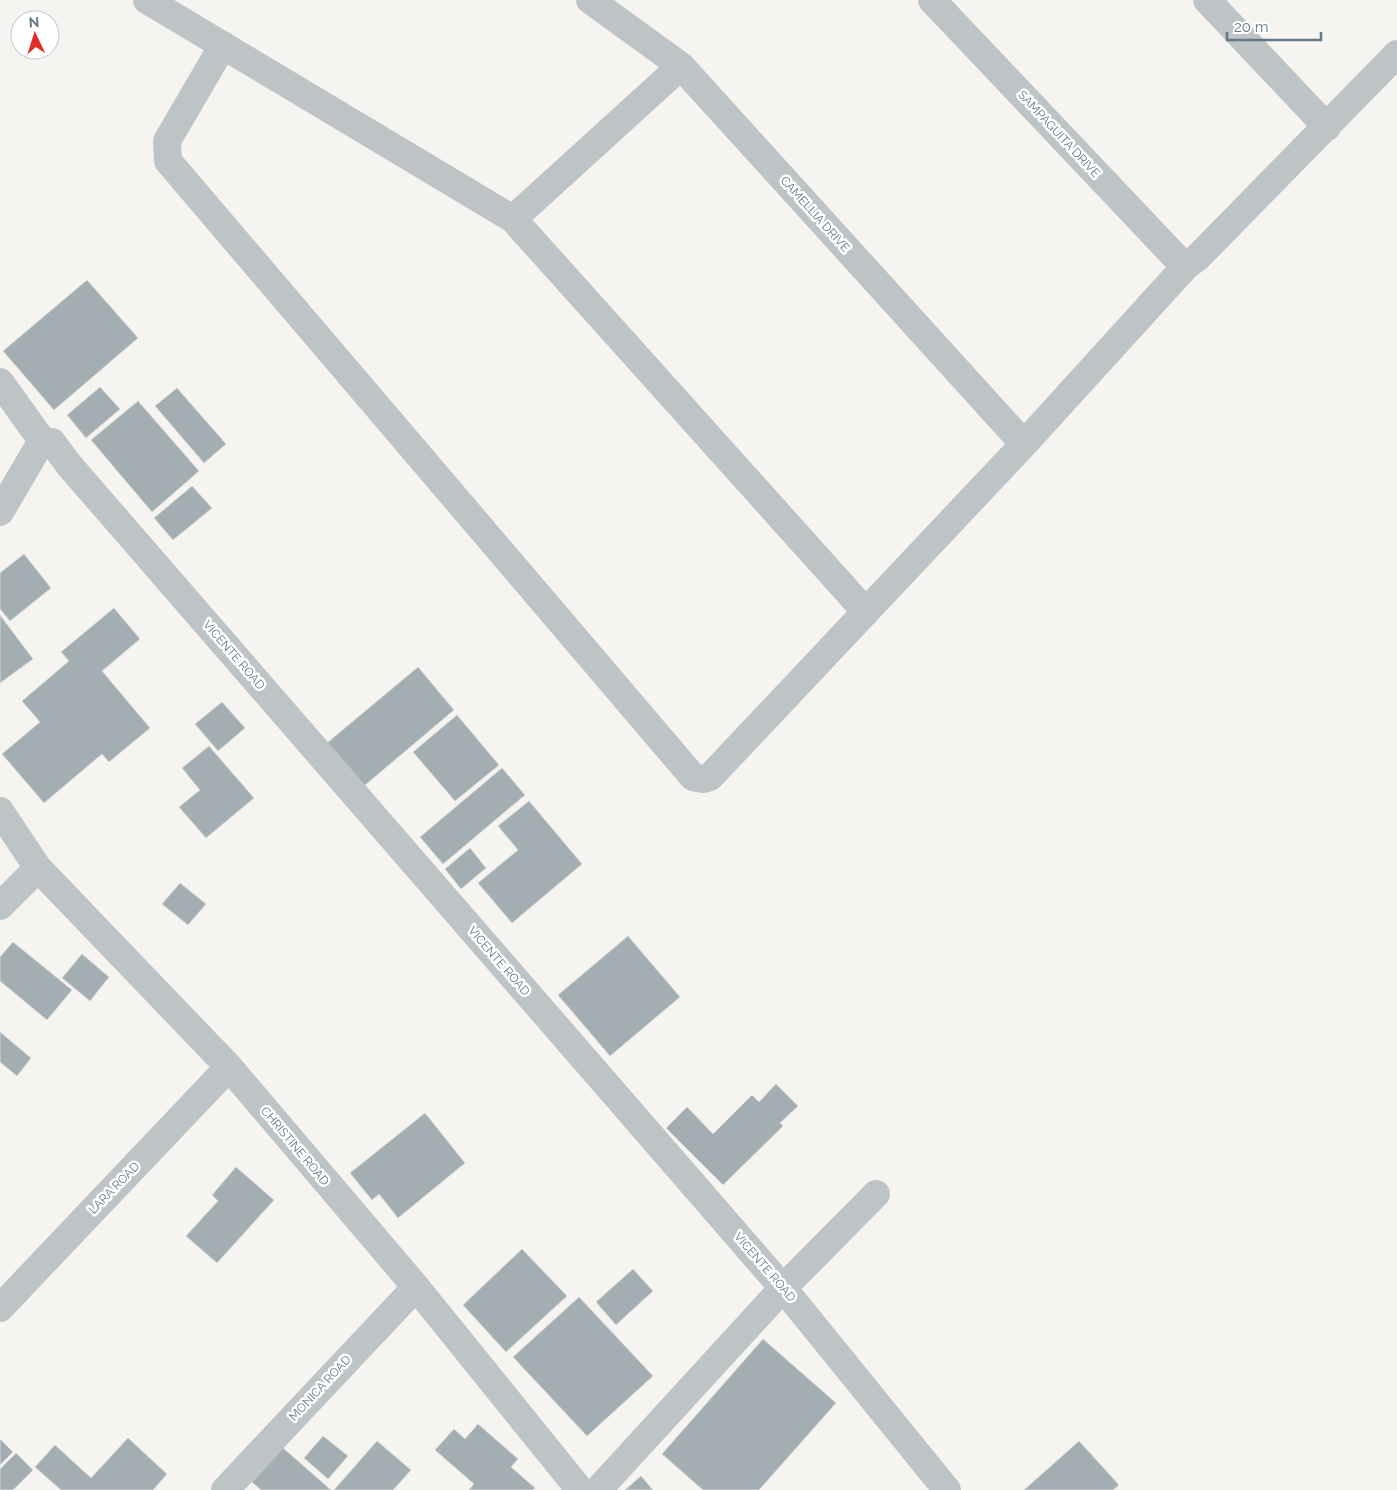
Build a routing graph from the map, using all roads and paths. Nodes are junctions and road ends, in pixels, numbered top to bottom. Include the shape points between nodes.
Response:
1 (147, 0) edge
2 (590, 0) edge
3 (932, 0) edge
4 (1207, 0) edge
5 (223, 46) junction
6 (1397, 54) edge
7 (681, 66) junction
8 (1327, 127) junction
9 (513, 219) junction
10 (1185, 267) junction
11 (0, 382) edge
12 (43, 442) junction
13 (1024, 444) junction
14 (0, 512) edge
15 (866, 612) junction
16 (0, 811) edge
17 (38, 868) junction
18 (0, 906) edge
19 (229, 1067) junction
20 (876, 1194) dead end
21 (416, 1287) junction
22 (783, 1288) junction
23 (0, 1308) edge
24 (225, 1490) edge
25 (580, 1490) edge
26 (598, 1490) edge
27 (948, 1490) edge

1 - 5 street
2 - 7 street, CAMELLIA DRIVE
3 - 10 street, SAMPAGUITA DRIVE
4 - 8 street
5 - 9 street
5 - 15 street via 167,141 168,161 693,777 710,777
6 - 8 street
7 - 9 street
7 - 13 street, CAMELLIA DRIVE
8 - 10 street
9 - 15 street
10 - 13 street
11 - 12 street
12 - 14 street
12 - 22 street, VICENTE ROAD via 52,442
13 - 15 street
16 - 17 street, CHRISTINE ROAD
17 - 18 street
17 - 19 street, CHRISTINE ROAD
19 - 21 street, CHRISTINE ROAD
19 - 23 street, LARA ROAD
20 - 22 street
21 - 24 street, MONICA ROAD
21 - 25 street, CHRISTINE ROAD
22 - 26 street
22 - 27 street, VICENTE ROAD

